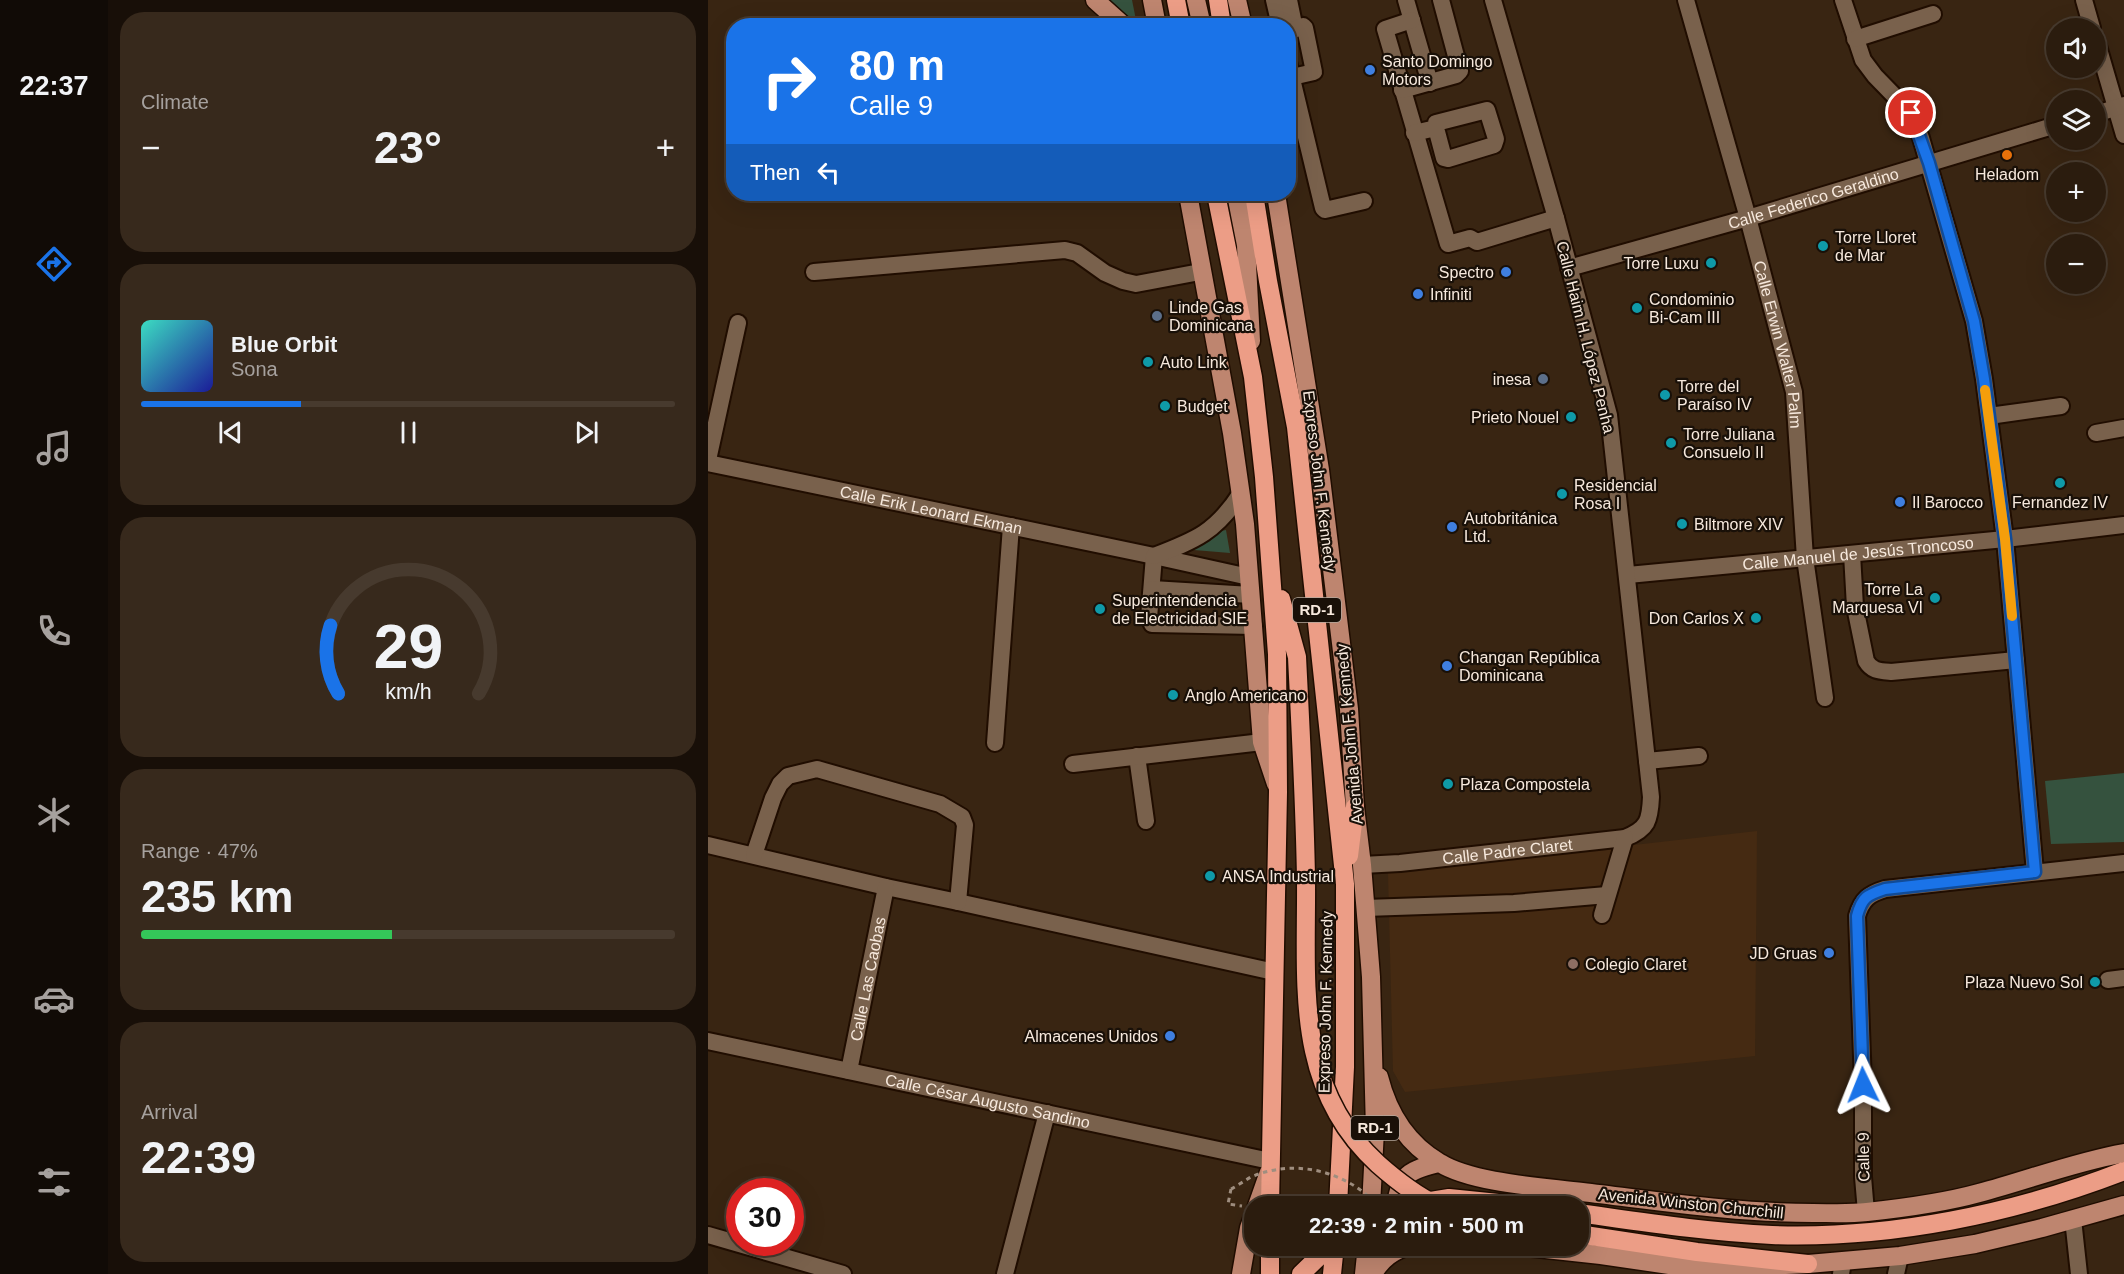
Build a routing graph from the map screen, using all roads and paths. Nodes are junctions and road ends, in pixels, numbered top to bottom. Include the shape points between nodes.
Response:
1 (1095, 0) edge
2 (1152, 0) edge
3 (1176, 0) edge
4 (1196, 0) edge
5 (1218, 0) edge
6 (1237, 0) edge
7 (1274, 0) edge
8 (1289, 0) edge
9 (1406, 0) edge
10 (1441, 0) edge
11 (1492, 0) edge
12 (1686, 0) edge
13 (1843, 0) edge
14 (2084, 0) edge
15 (1933, 14) dead end
16 (1115, 18) edge
17 (1155, 18) edge
18 (1179, 18) edge
19 (1200, 18) edge
20 (1221, 18) edge
21 (1241, 18) edge
22 (1283, 18) edge
23 (1288, 18) edge
24 (2089, 18) edge
25 (1412, 20) junction
26 (1296, 27) edge
27 (1855, 39) junction
28 (2106, 67) edge
29 (1296, 70) edge
30 (1430, 82) junction
31 (1402, 90) junction
32 (1296, 95) edge
33 (2120, 107) edge
34 (1436, 128) dead end
35 (2046, 128) edge
36 (1414, 133) junction
37 (2124, 135) edge
38 (1929, 163) junction
39 (1184, 201) edge
40 (1189, 201) edge
41 (1217, 201) edge
42 (1237, 201) edge
43 (1255, 201) edge
44 (1277, 201) edge
45 (1364, 201) dead end
46 (1556, 218) junction
47 (1748, 218) junction
48 (1569, 268) junction
49 (814, 272) dead end
50 (1200, 272) junction
51 (1206, 295) junction
52 (738, 323) dead end
53 (1253, 376) junction
54 (2061, 406) dead end
55 (1989, 416) junction
56 (2124, 428) edge
57 (2096, 433) dead end
58 (708, 462) edge
59 (1241, 493) junction
60 (2124, 525) edge
61 (1011, 526) junction
62 (2005, 539) junction
63 (1852, 554) junction
64 (1154, 556) junction
65 (1270, 556) junction
66 (1805, 558) junction
67 (1628, 575) junction
68 (1250, 586) junction
69 (1152, 589) junction
70 (1254, 626) junction
71 (2016, 660) junction
72 (1825, 698) dead end
73 (1263, 742) junction
74 (995, 743) dead end
75 (1137, 756) junction
76 (1699, 756) dead end
77 (1647, 761) junction
78 (1073, 764) dead end
79 (1278, 792) junction
80 (1355, 807) junction
81 (1146, 821) dead end
82 (1646, 824) joint
83 (1625, 838) junction
84 (708, 845) edge
85 (754, 855) junction
86 (2124, 864) edge
87 (1362, 865) junction
88 (2035, 872) junction
89 (1345, 884) junction
90 (886, 887) junction
91 (1607, 895) junction
92 (958, 902) junction
93 (1365, 908) junction
94 (1602, 915) dead end
95 (1274, 972) junction
96 (708, 1041) edge
97 (1374, 1049) junction
98 (849, 1071) junction
99 (1047, 1113) junction
100 (2124, 1154) edge
101 (1440, 1163) junction
102 (1269, 1167) junction
103 (2124, 1171) edge
104 (1260, 1196) edge
105 (1269, 1196) edge
106 (1338, 1196) edge
107 (1368, 1196) edge
108 (1372, 1196) edge
109 (1397, 1196) edge
110 (1423, 1196) edge
111 (1228, 1204) dead end
112 (2124, 1205) edge
113 (1866, 1212) junction
114 (1589, 1214) edge
115 (2073, 1220) junction
116 (708, 1235) edge
117 (1589, 1236) edge
118 (1589, 1254) edge
119 (1244, 1256) edge
120 (1270, 1256) edge
121 (1321, 1256) edge
122 (1333, 1256) edge
123 (1366, 1256) edge
124 (1387, 1256) edge
125 (1808, 1264) junction
126 (1898, 1265) edge
127 (1842, 1268) edge
128 (1693, 1272) edge
129 (843, 1274) edge
130 (1005, 1274) edge
131 (1241, 1274) edge
132 (1270, 1274) edge
133 (1301, 1274) edge
134 (1332, 1274) edge
135 (1364, 1274) edge
136 (1373, 1274) edge
137 (2079, 1274) edge

1 - 16 main road
2 - 17 main road
3 - 18 highway
4 - 19 main road
5 - 20 highway
6 - 21 main road
7 - 22 street
8 - 23 street
9 - 25 street
10 - 30 street via 1460,71
11 - 46 street, Calle Haim H. López Penha
12 - 47 street, Calle Erwin Walter Palm
13 - 27 street
14 - 24 street
15 - 27 street
25 - 30 street
25 - 31 street via 1385,29
26 - 29 street via 1305,28 1314,72
27 - 38 street via 1869,68 1911,113
28 - 33 street
30 - 31 street
31 - 36 street
32 - 45 street via 1323,208
33 - 37 street
34 - 36 street
35 - 38 street, Calle Federico Geraldino
36 - 46 street via 1448,244 1470,238 1477,242
38 - 47 street, Calle Federico Geraldino
38 - 55 street via 1974,321
39 - 50 main road
40 - 51 main road, RD-1
41 - 53 highway, RD-1
42 - 53 main road via 1246,245
43 - 89 highway, Expreso John F. Kennedy / RD-1 via 1296,427
44 - 80 main road, Avenida John F. Kennedy / RD-1 via 1320,470 1349,709
46 - 48 street, Calle Haim H. López Penha
47 - 48 street, Calle Federico Geraldino
47 - 66 street, Calle Erwin Walter Palm via 1794,392
48 - 67 street, Calle Haim H. López Penha via 1609,415
49 - 50 street via 1065,250 1077,253 1104,273 1136,284
50 - 51 main road
51 - 59 main road, RD-1
52 - 58 street
53 - 65 highway, RD-1
54 - 55 street
55 - 62 street
56 - 57 street
58 - 61 street, Calle Erik Leonard Ekman
59 - 64 street via 1221,521 1185,544
59 - 68 main road, RD-1
60 - 62 street, Calle Manuel de Jesús Troncoso
61 - 64 street, Calle Erik Leonard Ekman
61 - 74 street
62 - 63 street, Calle Manuel de Jesús Troncoso
62 - 71 street
63 - 66 street, Calle Manuel de Jesús Troncoso
63 - 71 street via 1855,608 1870,667 1891,672
64 - 68 street, Calle Erik Leonard Ekman
64 - 69 street
65 - 79 highway, RD-1 via 1277,654
65 - 110 highway, bridge via 1297,657 1306,997 1314,1056 1332,1104 1357,1141 1388,1173
66 - 67 street, Calle Manuel de Jesús Troncoso
66 - 72 street, Calle Erwin Walter Palm
67 - 77 street, Calle Haim H. López Penha
68 - 69 street
68 - 70 main road, RD-1
69 - 70 street via 1152,624
70 - 73 main road, RD-1
71 - 88 street
73 - 75 street
73 - 79 main road, RD-1
75 - 78 street
75 - 81 street
76 - 77 street
77 - 82 street, Calle Haim H. López Penha via 1651,796
79 - 95 highway, RD-1
80 - 87 main road, Avenida John F. Kennedy / RD-1
80 - 89 highway
82 - 83 street, Calle Padre Claret via 1638,833
83 - 87 street, Calle Padre Claret
83 - 91 street
84 - 85 street
85 - 90 street
85 - 92 street via 780,784 788,776 817,769 940,804 962,817 965,825
86 - 88 street, Calle 9
87 - 93 main road, Avenida John F. Kennedy / RD-1
88 - 113 street, Calle 9 via 1885,889 1869,894 1861,904 1857,916
89 - 106 highway, Expreso John F. Kennedy / RD-1 via 1345,1066
90 - 92 street
90 - 98 street, Calle Las Caobas
91 - 93 street
91 - 94 street
92 - 95 street
93 - 97 main road, Avenida John F. Kennedy / RD-1
95 - 102 highway, RD-1
96 - 98 street, Calle César Augusto Sandino
97 - 101 main road, Avenida Winston Churchill via 1389,1107 1414,1144
97 - 108 main road, Avenida John F. Kennedy / RD-1
98 - 99 street, Calle César Augusto Sandino
99 - 102 street, Calle César Augusto Sandino
99 - 130 street
100 - 113 main road, Avenida Winston Churchill via 1979,1193
101 - 109 main road via 1425,1166 1402,1179
101 - 113 main road, Avenida Winston Churchill via 1503,1182 1753,1212
102 - 104 main road, RD-1
102 - 105 highway, RD-1
103 - 114 highway via 2009,1207 1952,1220 1862,1232 1728,1232
107 - 111 path, bridge via 1334,1174 1277,1169 1251,1177 1231,1189
112 - 115 main road
115 - 126 main road
115 - 137 street
116 - 129 street
117 - 125 highway
118 - 128 main road
119 - 131 main road
120 - 132 highway
121 - 133 highway
122 - 134 highway
123 - 135 main road
124 - 136 main road
125 - 127 main road
125 - 128 main road
126 - 127 main road

